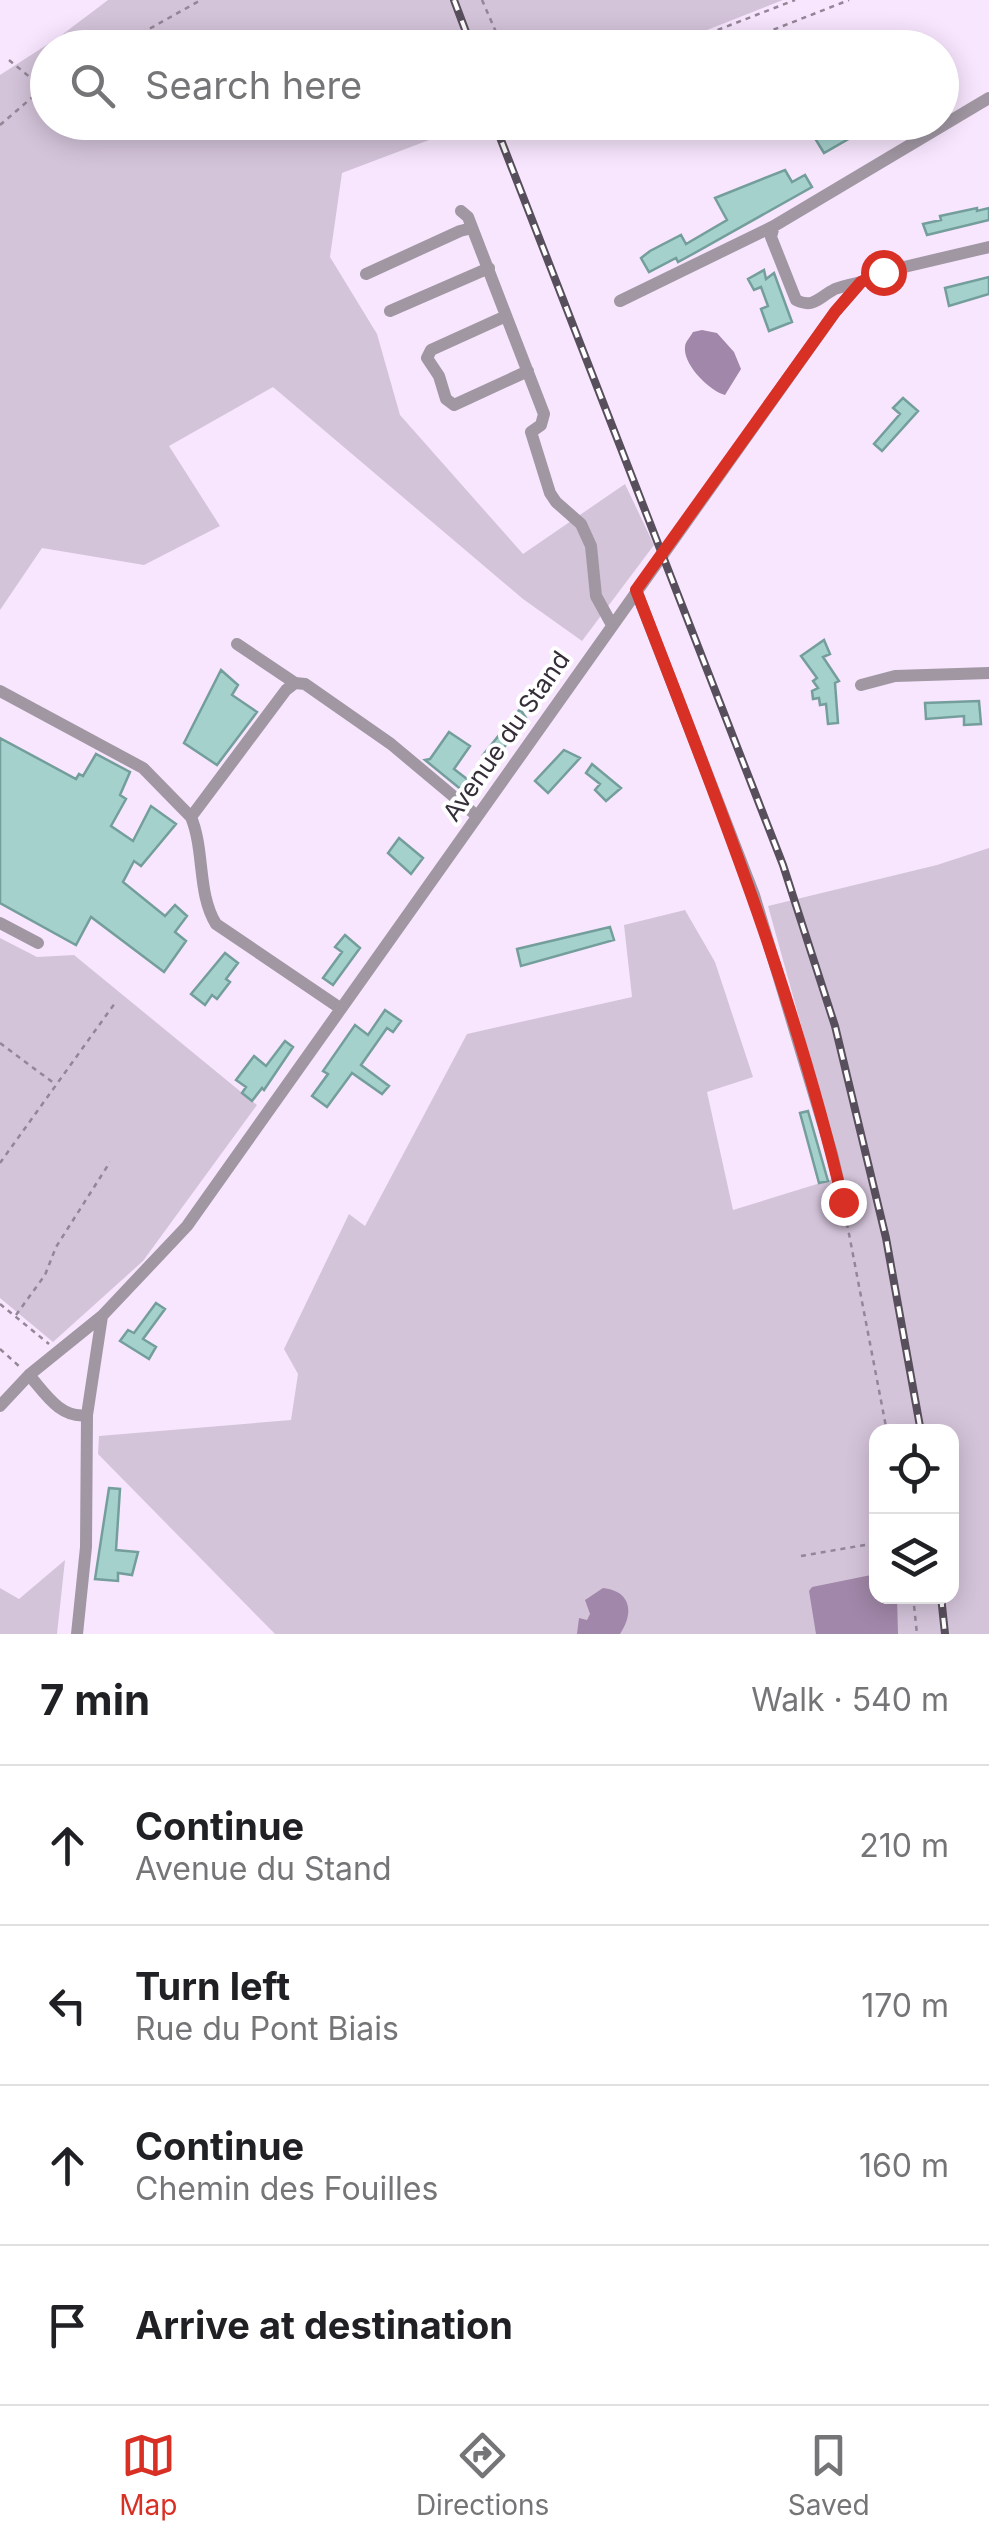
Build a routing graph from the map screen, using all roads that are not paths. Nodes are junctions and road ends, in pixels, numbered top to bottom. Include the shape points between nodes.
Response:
1 (989, 98) edge
2 (959, 116) edge
3 (918, 140) edge
4 (461, 211) dead end
5 (774, 226) junction
6 (472, 228) junction
7 (989, 247) edge
8 (489, 268) junction
9 (366, 274) dead end
10 (861, 282) junction
11 (620, 301) dead end
12 (390, 311) dead end
13 (506, 316) junction
14 (528, 371) junction
15 (636, 590) junction
16 (612, 624) junction
17 (237, 644) dead end
18 (989, 673) edge
19 (295, 683) junction
20 (860, 684) dead end
21 (0, 692) edge
22 (477, 816) junction
23 (191, 817) junction
24 (0, 922) edge
25 (38, 943) dead end
26 (340, 1008) junction
27 (843, 1202) road end
28 (102, 1316) junction
29 (29, 1375) junction
30 (0, 1406) edge
31 (86, 1415) junction
32 (77, 1634) edge

1 - 2 street
3 - 5 street
4 - 6 street
5 - 10 street via 771,236 796,300 816,303
5 - 11 street
6 - 8 street
6 - 9 street
7 - 10 street
8 - 12 street
8 - 13 street
10 - 15 street, Avenue du Stand
13 - 14 street
13 - 14 street via 426,358 454,404
14 - 16 street via 544,414 531,432 550,493 581,524 592,546 596,596
15 - 16 street, Avenue du Stand
15 - 27 street via 754,894
16 - 22 street, Avenue du Stand
17 - 19 street
18 - 20 street
19 - 22 street via 391,744
19 - 23 street
21 - 23 street via 143,768
22 - 26 street, Avenue du Stand
23 - 26 street via 208,912 216,924
24 - 25 street
26 - 28 street, Avenue du Stand via 187,1226
28 - 29 street, Avenue du Stand
28 - 31 street
29 - 30 street, Avenue du Stand
29 - 31 street via 63,1412
31 - 32 street via 86,1547

